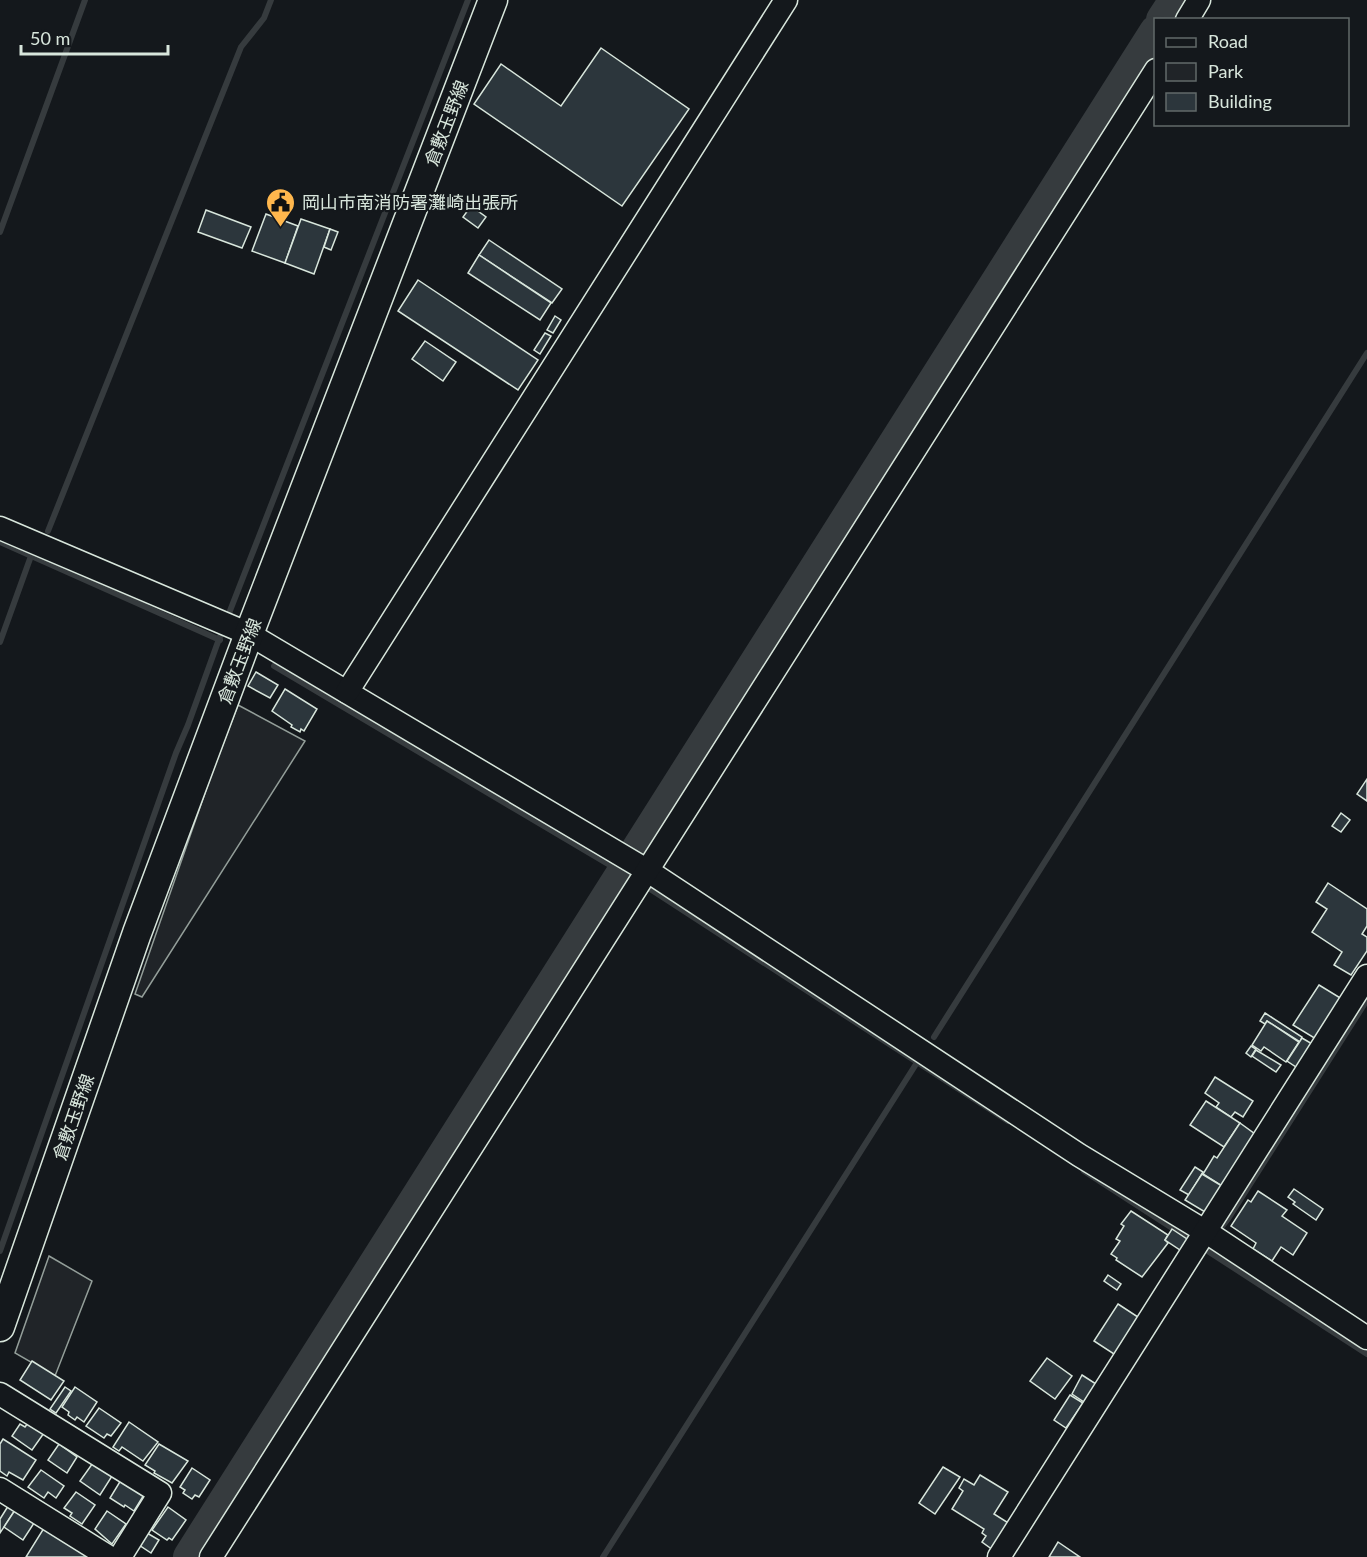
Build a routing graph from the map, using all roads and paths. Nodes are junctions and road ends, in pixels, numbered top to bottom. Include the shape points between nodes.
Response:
1 (493, 0) edge
2 (786, 0) edge
3 (1199, 0) edge
4 (1188, 18) edge
5 (1154, 72) edge
6 (0, 528) edge
7 (233, 626) junction
8 (347, 692) junction
9 (642, 875) junction
10 (1367, 976) edge
11 (1207, 1239) junction
12 (0, 1327) edge
13 (1367, 1338) edge
14 (0, 1394) edge
15 (0, 1489) edge
16 (109, 1557) edge
17 (120, 1557) edge
18 (211, 1557) edge
19 (999, 1557) edge

1 - 7 main road, 倉敷玉野線
2 - 8 street
3 - 4 street
5 - 9 street
6 - 7 street
7 - 8 street
7 - 12 main road, 倉敷玉野線 via 137,933
8 - 9 street via 620,854
9 - 11 street
9 - 18 street
10 - 11 street
11 - 13 street
11 - 19 street
14 - 17 street via 160,1493
15 - 16 street

